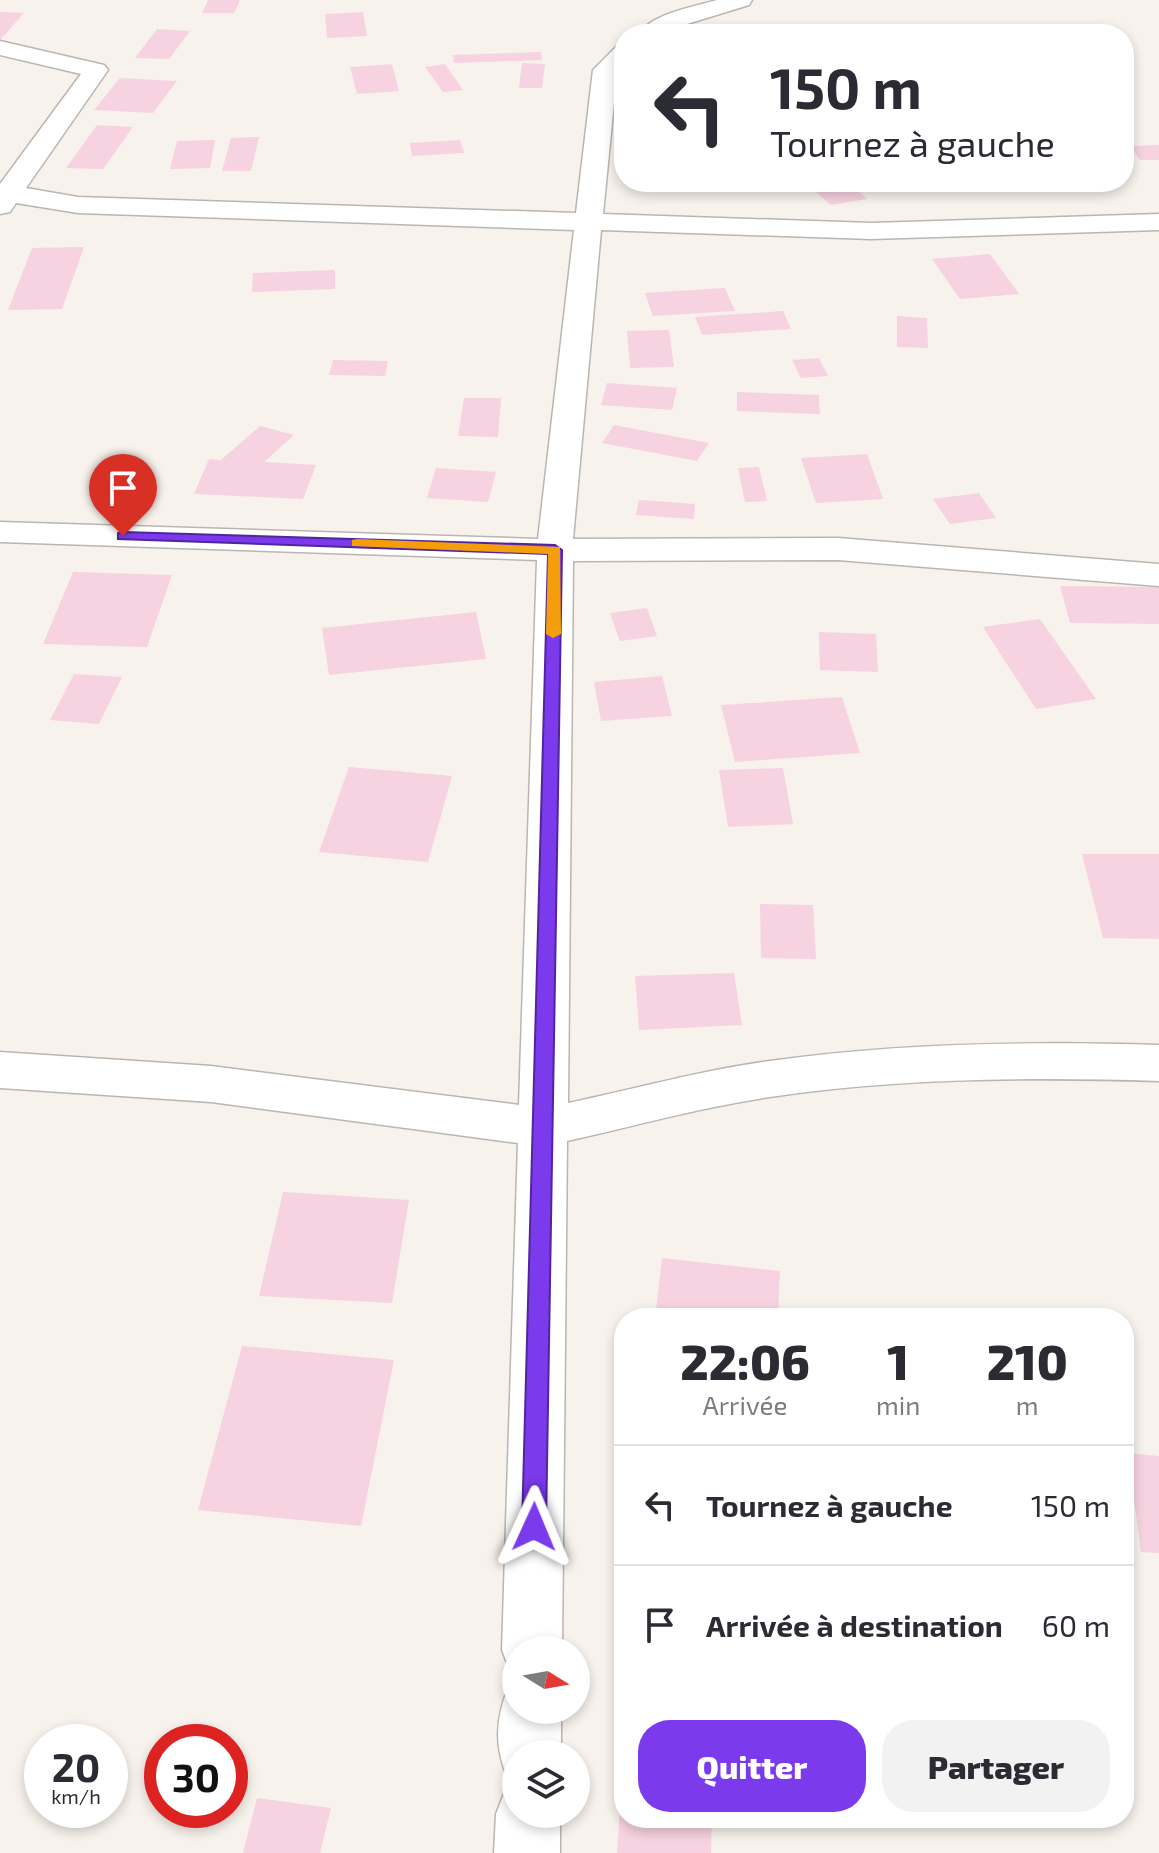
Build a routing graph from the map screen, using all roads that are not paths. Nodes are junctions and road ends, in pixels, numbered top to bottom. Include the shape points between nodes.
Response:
1 (741, 0) edge
2 (669, 24) edge
3 (0, 48) edge
4 (614, 61) edge
5 (2, 197) edge
6 (1159, 222) edge
7 (588, 223) junction
8 (0, 532) edge
9 (555, 550) junction
10 (1159, 575) edge
11 (1159, 1063) edge
12 (0, 1070) edge
13 (543, 1127) junction
14 (532, 1636) edge
15 (528, 1828) edge
16 (527, 1853) edge

1 - 2 street
3 - 5 street via 96,70
4 - 7 street via 605,70
5 - 7 street via 78,205
6 - 7 street via 871,231
7 - 9 street
8 - 9 street
9 - 10 street via 838,549
9 - 13 street
11 - 13 street via 914,1065 769,1079
12 - 13 street via 211,1084
13 - 14 street
15 - 16 street

